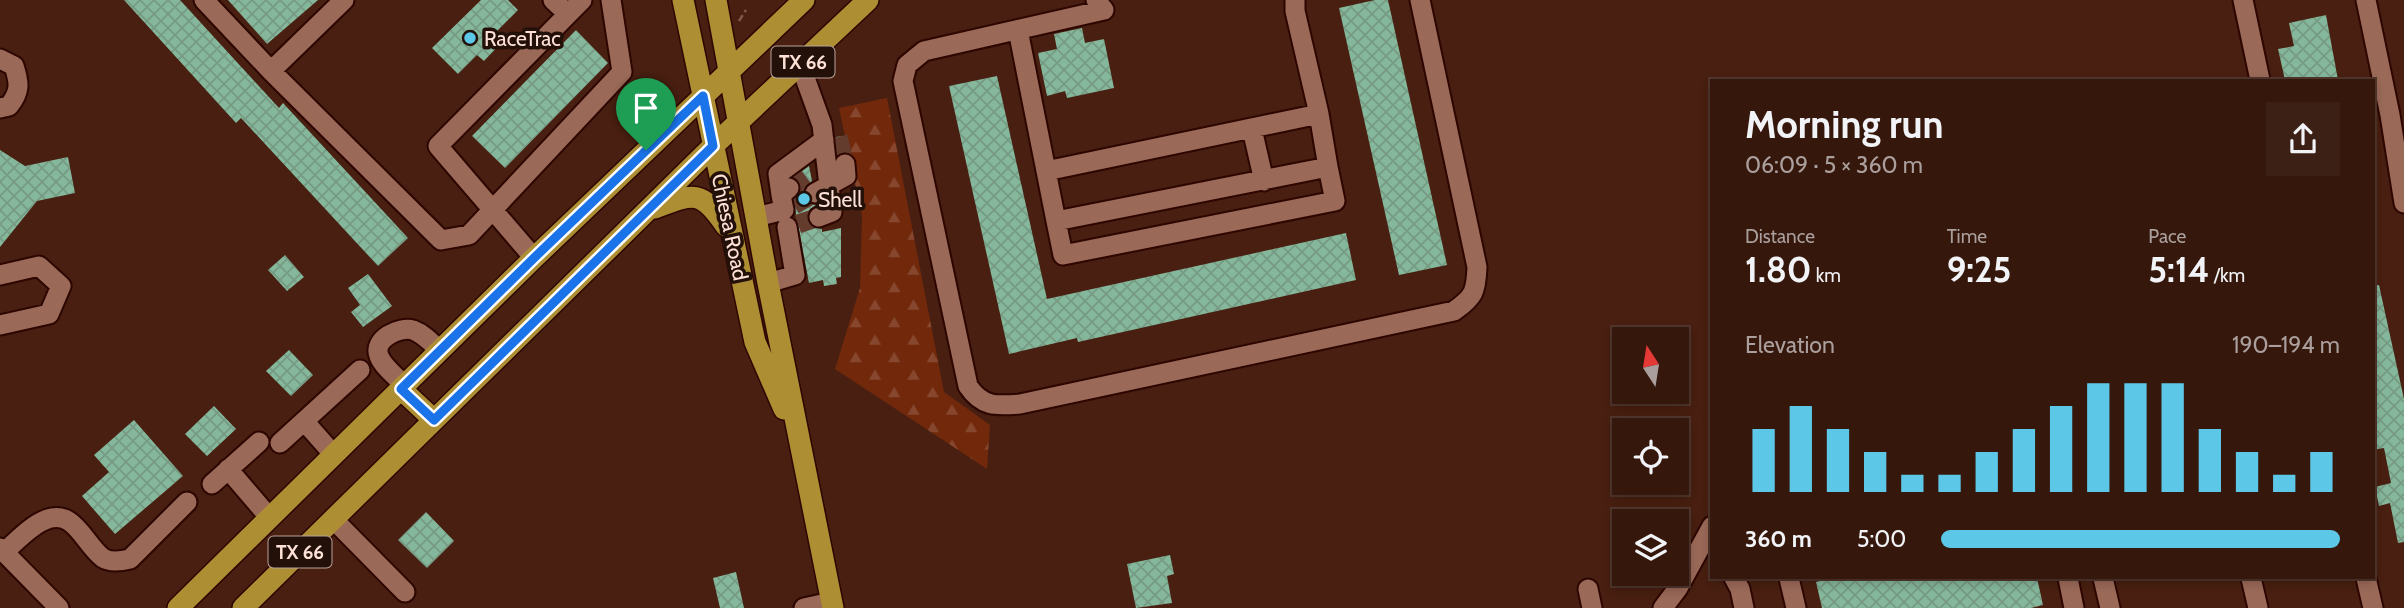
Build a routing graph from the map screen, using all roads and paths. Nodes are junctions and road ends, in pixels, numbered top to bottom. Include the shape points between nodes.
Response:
1 (204, 0) edge
2 (344, 0) edge
3 (553, 0) edge
4 (611, 0) edge
5 (683, 0) edge
6 (716, 0) edge
7 (803, 0) edge
8 (868, 0) edge
9 (1096, 0) edge
10 (1295, 0) edge
11 (1420, 0) edge
12 (2243, 0) edge
13 (2366, 0) edge
14 (575, 7) edge
15 (740, 19) dead end
16 (745, 28) dead end
17 (1018, 30) junction
18 (0, 59) edge
19 (800, 64) junction
20 (271, 71) junction
21 (729, 73) junction
22 (2260, 79) edge
23 (703, 96) junction
24 (0, 108) edge
25 (1319, 114) junction
26 (738, 124) junction
27 (1252, 129) junction
28 (828, 134) junction
29 (713, 146) junction
30 (1328, 167) junction
31 (1046, 170) junction
32 (1264, 181) junction
33 (2403, 193) edge
34 (789, 208) junction
35 (493, 210) junction
36 (646, 211) junction
37 (756, 217) junction
38 (819, 217) dead end
39 (1056, 220) junction
40 (732, 234) junction
41 (534, 258) junction
42 (0, 275) edge
43 (768, 283) junction
44 (0, 325) edge
45 (440, 351) junction
46 (360, 370) dead end
47 (403, 387) junction
48 (434, 420) junction
49 (304, 421) junction
50 (259, 442) dead end
51 (280, 443) dead end
52 (800, 446) junction
53 (334, 455) junction
54 (228, 469) junction
55 (212, 484) dead end
56 (187, 502) dead end
57 (269, 517) junction
58 (333, 519) junction
59 (1710, 533) edge
60 (2, 550) edge
61 (1703, 558) edge
62 (1735, 579) edge
63 (1789, 579) edge
64 (2068, 579) edge
65 (2103, 579) edge
66 (2251, 579) edge
67 (2366, 579) edge
68 (405, 592) dead end
69 (832, 605) edge
70 (59, 608) edge
71 (178, 608) edge
72 (243, 608) edge
73 (804, 608) edge
74 (1663, 608) edge
75 (1744, 608) edge
76 (1796, 608) edge
77 (2074, 608) edge
78 (2110, 608) edge
79 (2258, 608) edge
80 (2373, 608) edge

1 - 20 street
2 - 20 street
3 - 14 street
4 - 35 street via 622,72
5 - 23 main road, Chiesa Road
6 - 21 main road, Chiesa Road
7 - 21 main road, TX 66
8 - 19 main road, TX 66
9 - 17 street via 1104,10
10 - 25 street
11 - 17 street via 1477,267 1470,299 1454,311 996,406 976,398 968,386 903,81 907,65 925,51
12 - 22 street
13 - 33 street
14 - 35 street via 438,146
15 - 16 path
17 - 31 street
18 - 24 street via 15,66 20,81 18,94 9,106
19 - 26 main road, TX 66
19 - 28 street
20 - 35 street via 441,240 469,234
21 - 23 main road, TX 66
21 - 26 main road, Chiesa Road
23 - 29 main road, Chiesa Road
23 - 41 main road, TX 66
25 - 27 street
25 - 30 street
26 - 29 main road, TX 66
26 - 37 main road, Chiesa Road
27 - 31 street
27 - 32 street
28 - 34 street via 778,174
28 - 38 street via 822,188 832,212
29 - 36 main road, TX 66
29 - 40 main road, Chiesa Road
30 - 32 street
30 - 39 street via 1335,201 1063,256
31 - 39 street
32 - 39 street
34 - 37 street
34 - 43 street via 795,275
35 - 41 street
36 - 40 main road via 683,197 699,197
36 - 48 main road, TX 66
37 - 43 main road, Chiesa Road
40 - 52 main road, Chiesa Road via 755,342
41 - 45 main road, TX 66
42 - 44 street via 39,266 61,286 49,314
43 - 52 main road, Chiesa Road
45 - 47 main road, TX 66
45 - 47 street via 411,329 384,338 379,358
46 - 49 street
47 - 48 main road
47 - 53 main road, TX 66
48 - 58 main road, TX 66
49 - 51 street
49 - 53 street
50 - 54 street
52 - 69 main road, Chiesa Road
53 - 57 main road, TX 66
54 - 55 street
54 - 57 street
56 - 60 street via 130,559 104,559 67,518 57,516 42,521
57 - 71 main road, TX 66
58 - 68 street
58 - 72 main road, TX 66
59 - 61 street
60 - 70 street
61 - 74 street
62 - 75 street
63 - 76 street
64 - 77 street
65 - 78 street
66 - 79 street
67 - 80 street
69 - 73 street

